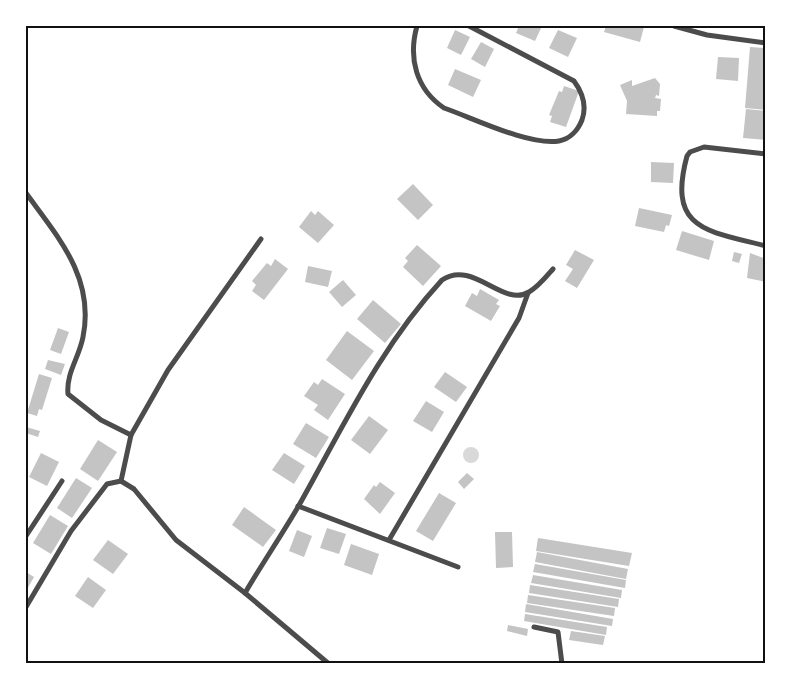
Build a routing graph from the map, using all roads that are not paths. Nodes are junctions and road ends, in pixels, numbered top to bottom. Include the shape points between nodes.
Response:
1 (417, 26) edge
2 (469, 26) edge
3 (674, 26) edge
4 (765, 43) edge
5 (765, 154) edge
6 (26, 193) edge
7 (261, 239) dead end
8 (765, 246) edge
9 (553, 269) dead end
10 (528, 293) junction
11 (130, 435) junction
12 (62, 481) dead end
13 (121, 481) junction
14 (298, 506) junction
15 (26, 536) edge
16 (389, 540) junction
17 (458, 567) dead end
18 (245, 592) junction
19 (26, 607) edge
20 (534, 627) dead end
21 (329, 663) edge
22 (562, 663) edge

1 - 2 street via 416,72 423,89 444,108 527,138 554,142 573,135 582,121 584,107 574,81
3 - 4 street
5 - 8 street via 695,149 687,156 682,193 683,208 692,221
6 - 11 street via 67,250 79,272 86,300 84,333 66,381 68,394 101,420
7 - 11 street via 168,370
9 - 10 street
10 - 14 street via 507,292 463,273 442,280 382,358
10 - 16 street via 519,318
11 - 13 street
12 - 15 street
13 - 18 street via 134,489 176,540
13 - 19 street via 106,484
14 - 16 street
14 - 18 street
16 - 17 street
18 - 21 street
20 - 22 street via 558,632

